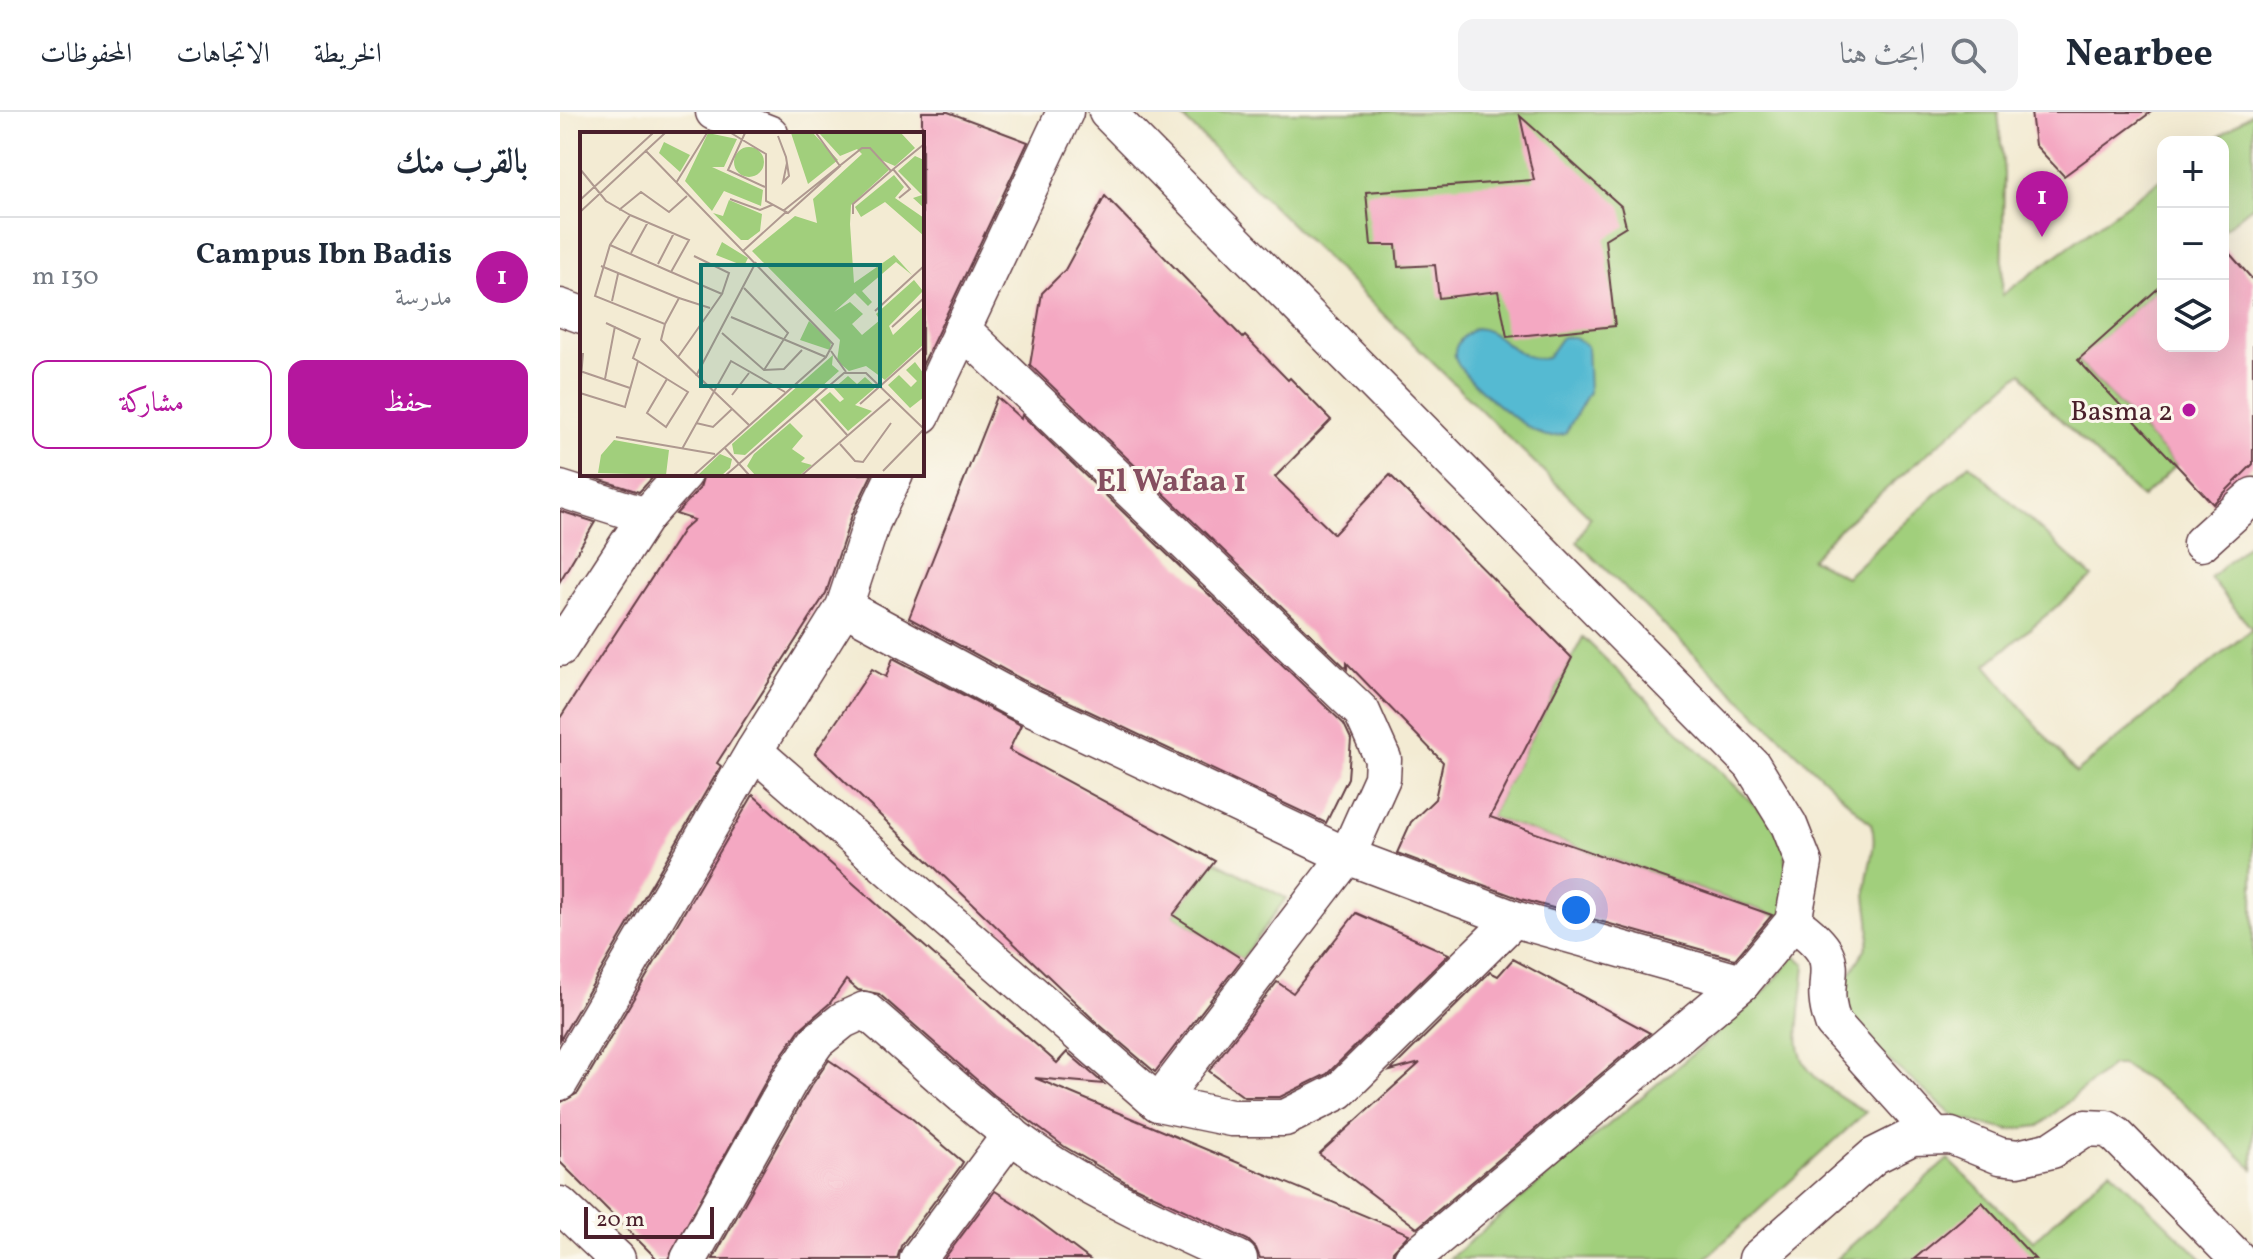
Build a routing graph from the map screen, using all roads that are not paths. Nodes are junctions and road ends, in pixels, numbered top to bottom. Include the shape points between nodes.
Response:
1 (714, 112) edge
2 (1065, 112) edge
3 (1107, 112) edge
4 (765, 132) edge
5 (560, 307) edge
6 (580, 314) edge
7 (962, 329) junction
8 (924, 411) edge
9 (682, 476) edge
10 (894, 476) edge
11 (560, 489) edge
12 (2253, 496) edge
13 (646, 516) junction
14 (2201, 543) dead end
15 (844, 607) junction
16 (560, 648) edge
17 (754, 751) junction
18 (1347, 856) junction
19 (1514, 919) junction
20 (1793, 922) junction
21 (1742, 983) junction
22 (560, 1082) edge
23 (1158, 1103) junction
24 (1011, 1134) junction
25 (1933, 1134) junction
26 (560, 1205) edge
27 (617, 1259) edge
28 (689, 1259) edge
29 (918, 1259) edge
30 (1239, 1259) edge
31 (1412, 1259) edge
32 (1757, 1259) edge
33 (2238, 1259) edge

1 - 4 street
2 - 7 street
3 - 20 street via 1752,765 1789,825 1804,863
5 - 6 street
7 - 8 street
7 - 18 street via 1362,712 1383,759 1382,778
9 - 13 street
10 - 15 street via 872,522
11 - 13 street
12 - 14 street
13 - 16 street
15 - 17 street
15 - 18 street via 1014,699
17 - 22 street
17 - 23 street
18 - 19 street
18 - 23 street
19 - 21 street
19 - 23 street via 1339,1091 1285,1118 1231,1118
20 - 21 street
20 - 25 street via 1813,936 1828,959 1826,1005 1833,1023
21 - 31 street
24 - 28 street via 865,1010 817,1041
24 - 29 street
24 - 30 street via 1117,1203
25 - 32 street via 1912,1137 1874,1156
25 - 33 street via 2018,1158 2052,1150 2085,1128 2107,1129
26 - 27 street

